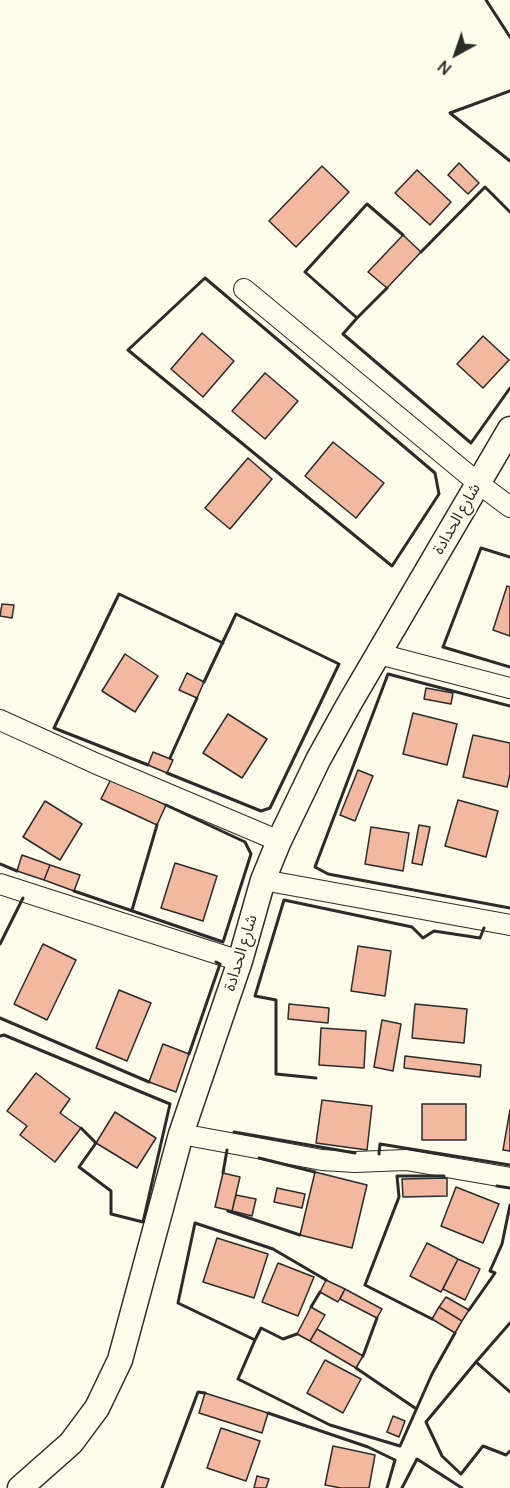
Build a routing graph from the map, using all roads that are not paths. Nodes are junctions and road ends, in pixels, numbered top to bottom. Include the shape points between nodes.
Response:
1 (244, 290) dead end
2 (510, 429) edge
3 (478, 483) junction
4 (510, 507) edge
5 (379, 654) junction
6 (510, 688) edge
7 (0, 720) edge
8 (279, 841) junction
9 (263, 880) junction
10 (0, 884) edge
11 (510, 925) edge
12 (240, 961) junction
13 (181, 1134) junction
14 (510, 1178) edge
15 (20, 1488) edge

1 - 3 street
2 - 3 street, شارع الحدادة
3 - 4 street
3 - 5 street, شارع الحدادة
5 - 6 street
5 - 8 street, شارع الحدادة via 318,760
7 - 8 street
8 - 9 street, شارع الحدادة
9 - 11 street
9 - 12 street, شارع الحدادة
10 - 12 street
12 - 13 street, شارع الحدادة
13 - 14 street via 322,1160 405,1160
13 - 15 street, شارع الحدادة via 120,1360 97,1408 71,1443

